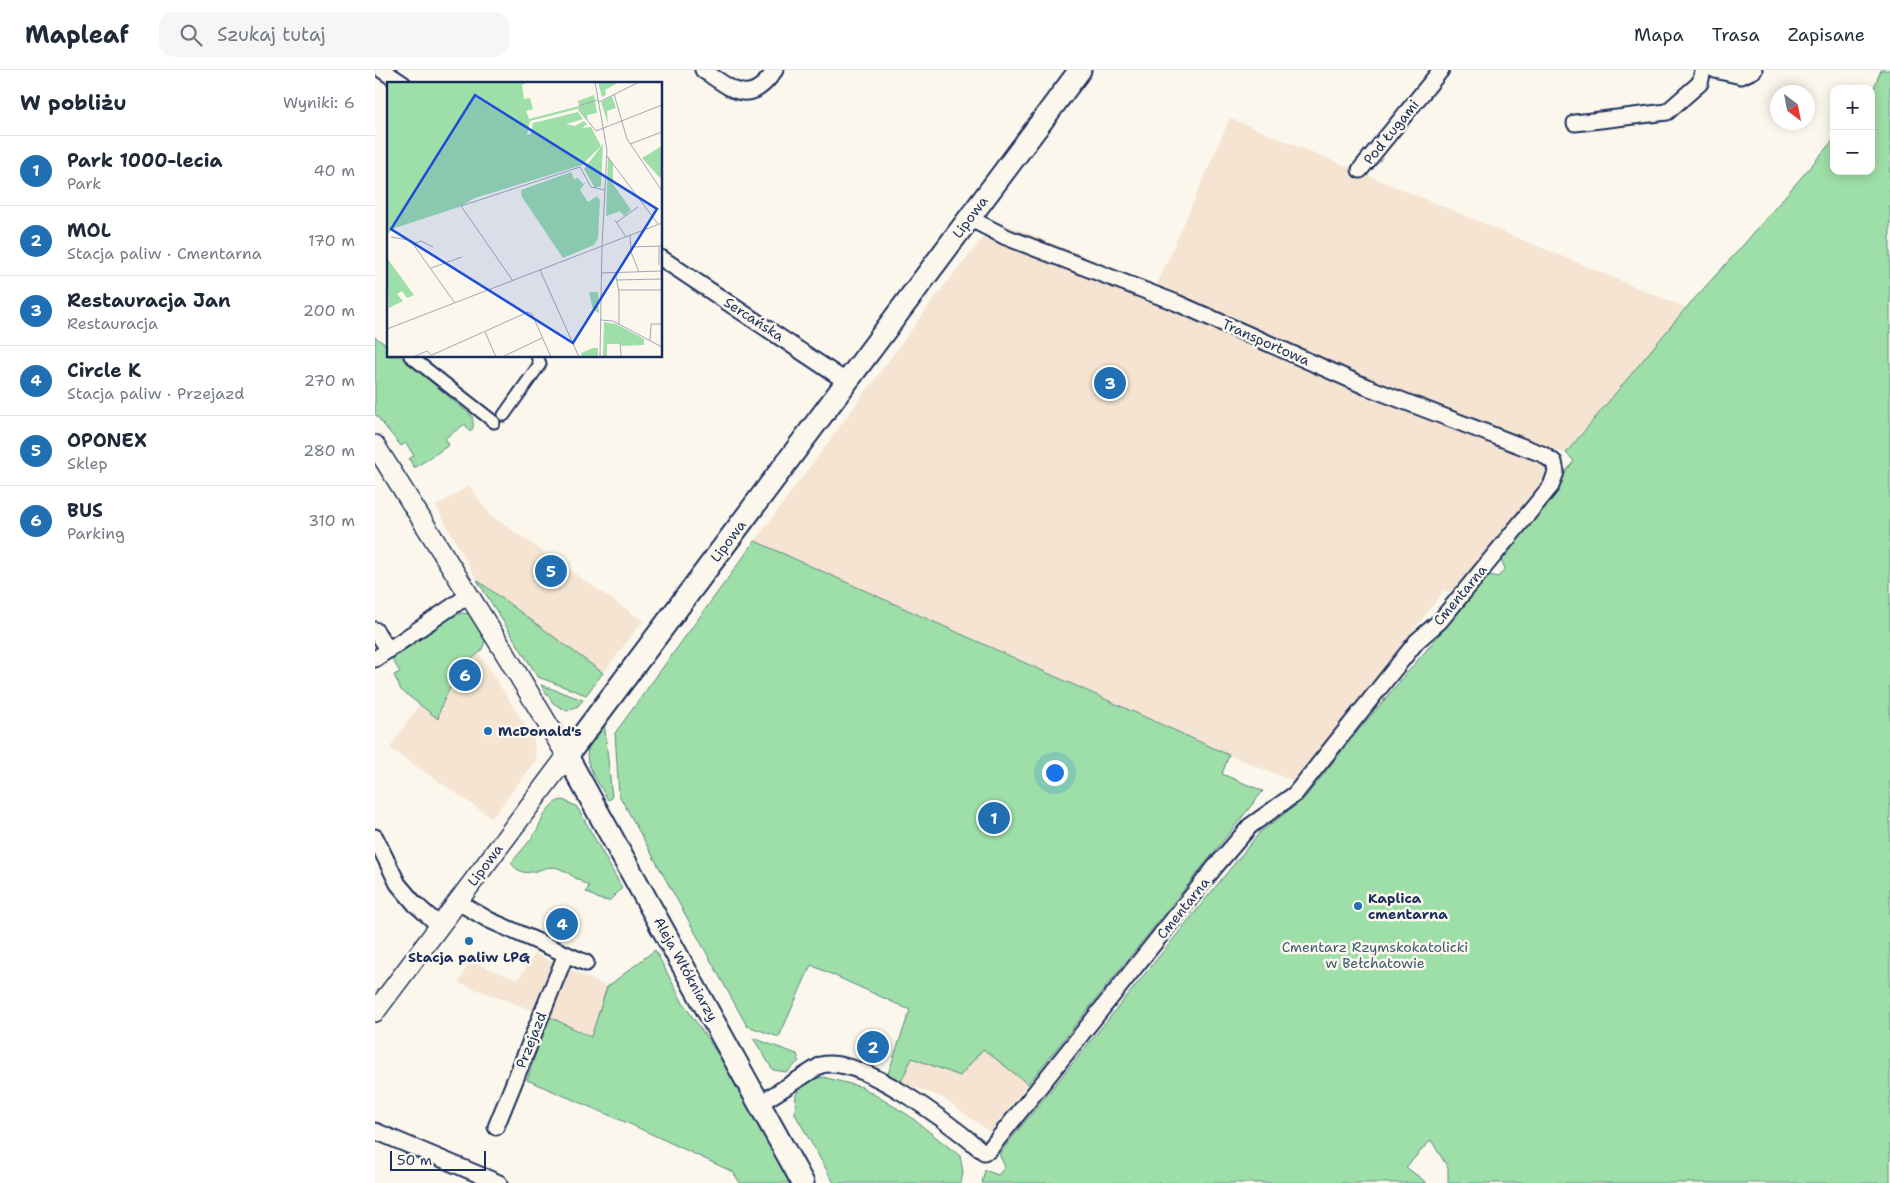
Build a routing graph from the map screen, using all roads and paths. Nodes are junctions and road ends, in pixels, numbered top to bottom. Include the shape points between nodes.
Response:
1 (382, 70) edge
2 (703, 70) edge
3 (775, 70) edge
4 (1080, 70) edge
5 (1441, 70) edge
6 (1703, 70) edge
7 (1715, 70) edge
8 (1754, 70) edge
9 (400, 82) edge
10 (1575, 123) dead end
11 (1361, 170) dead end
12 (969, 218) junction
13 (663, 259) edge
14 (413, 358) edge
15 (538, 358) edge
16 (847, 382) junction
17 (504, 415) dead end
18 (494, 422) dead end
19 (375, 445) edge
20 (1556, 472) joint
21 (469, 596) junction
22 (375, 630) edge
23 (389, 650) junction
24 (375, 658) edge
25 (567, 756) junction
26 (375, 837) edge
27 (382, 866) edge
28 (457, 902) junction
29 (440, 926) junction
30 (567, 954) junction
31 (586, 963) dead end
32 (375, 1012) edge
33 (759, 1104) junction
34 (497, 1127) dead end
35 (375, 1131) edge
36 (499, 1183) edge
37 (803, 1183) edge

1 - 9 street
2 - 3 street via 737,92 751,92 763,87
4 - 12 main road, Lipowa
5 - 11 street, Pod Ługami
6 - 10 street via 1700,82 1667,112
7 - 8 street via 1741,76
12 - 16 main road, Lipowa
12 - 20 street, Transportowa via 1006,237 1177,303 1367,386 1542,454 1554,462
13 - 16 street, Sercańska
14 - 18 street
15 - 17 street via 540,364
16 - 25 main road, Lipowa
19 - 21 street
20 - 33 street, Cmentarna via 1551,486 1441,621 1417,641 1295,794 1250,826 989,1150 984,1152 913,1097 849,1067 821,1065
21 - 23 street
21 - 25 street
22 - 23 street
23 - 24 street
25 - 28 street, Lipowa
25 - 33 main road, Aleja Włókniarzy
26 - 27 street
27 - 29 street via 415,904
28 - 29 street, Lipowa
28 - 30 street via 489,920
29 - 32 street, Lipowa
30 - 31 street
30 - 34 street, Przejazd
33 - 37 main road, Aleja Włókniarzy
35 - 36 street

